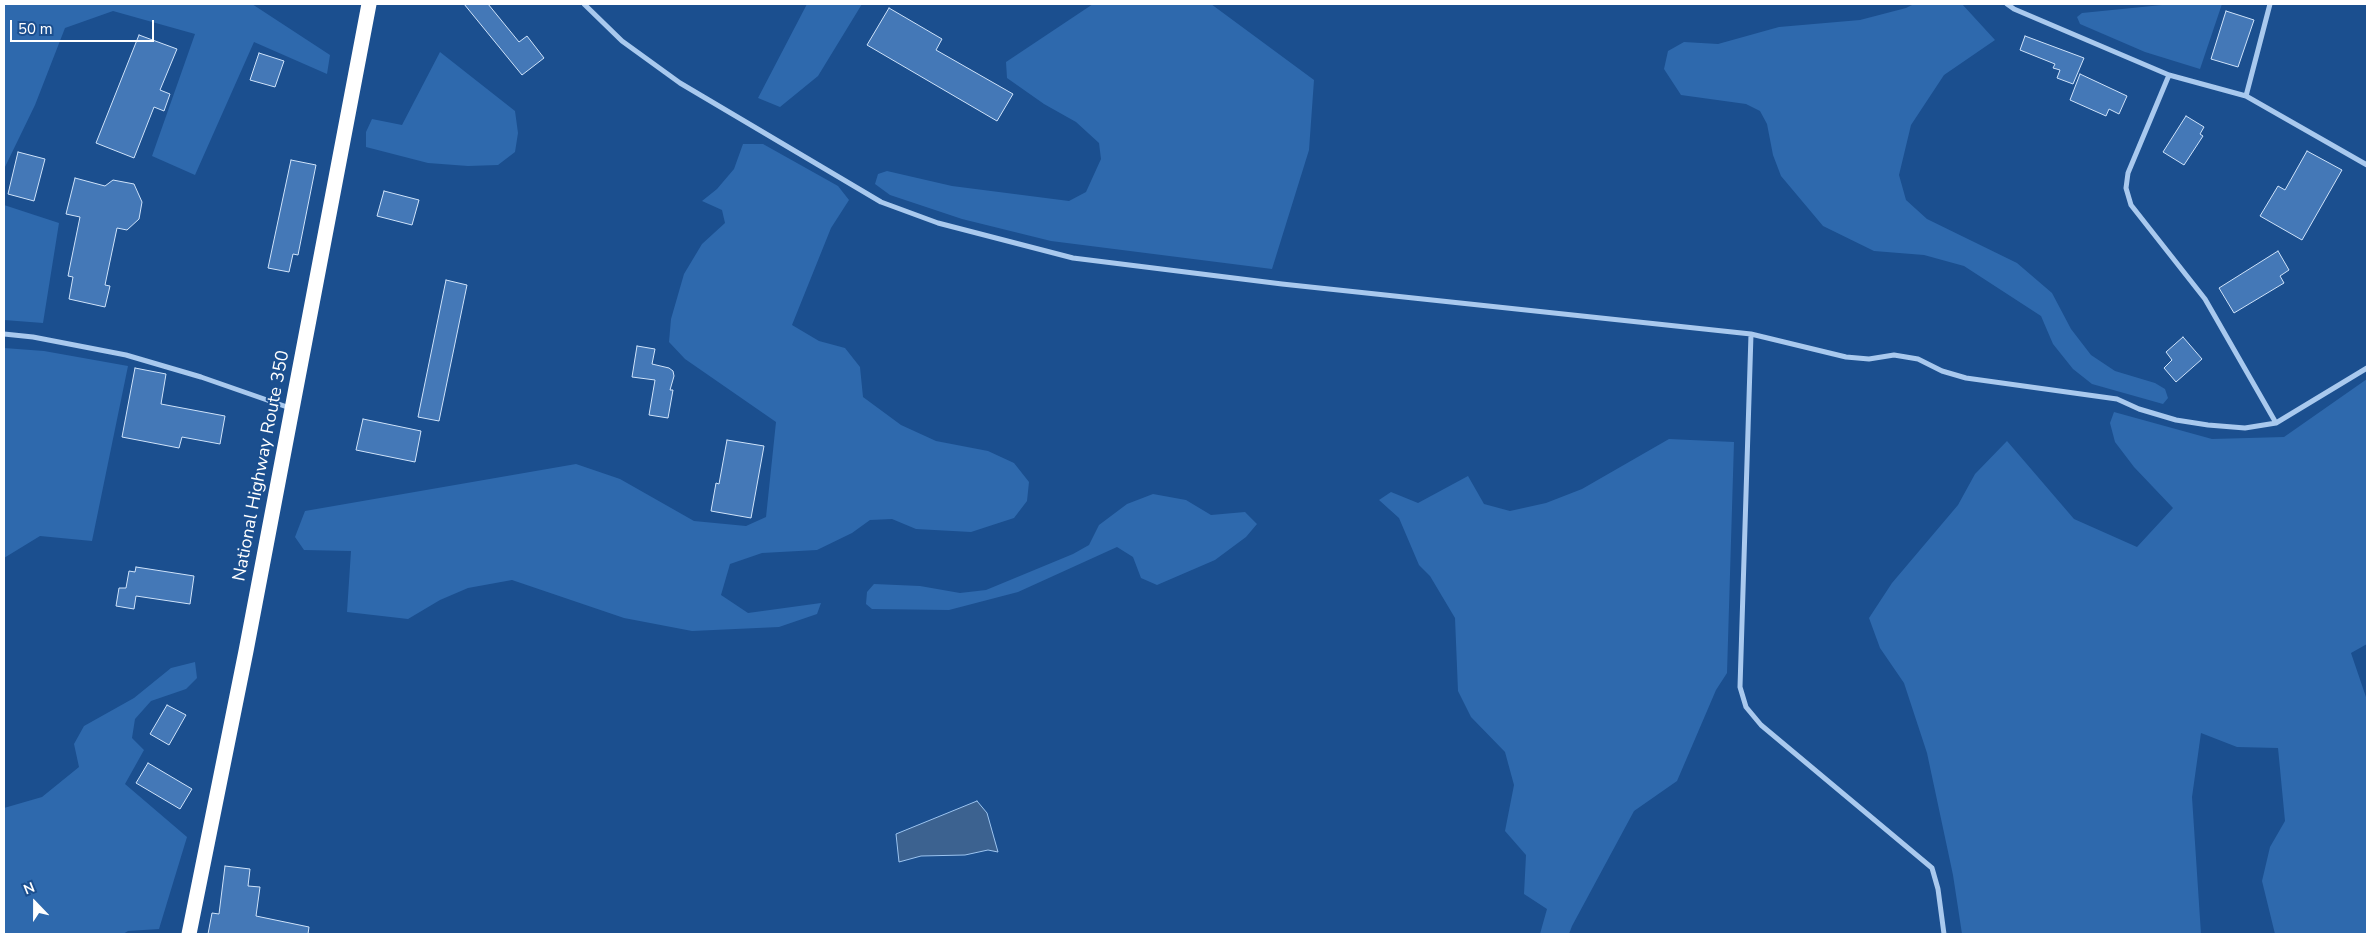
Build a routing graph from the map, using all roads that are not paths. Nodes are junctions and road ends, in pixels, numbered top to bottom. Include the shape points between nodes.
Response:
1 (369, 4) edge
2 (584, 4) edge
3 (2007, 4) edge
4 (2270, 4) edge
5 (2169, 75) junction
6 (2246, 96) junction
7 (2367, 165) edge
8 (4, 334) edge
9 (1751, 334) junction
10 (2367, 368) edge
11 (292, 409) junction
12 (2276, 423) junction
13 (189, 934) edge
14 (1944, 934) edge

1 - 11 highway, National Highway Route 350
2 - 9 street via 622,42 680,82 882,202 938,223 1073,258 1282,284
3 - 5 street
4 - 6 street
5 - 6 street
5 - 12 street via 2128,173 2126,188 2131,204 2205,299
6 - 7 street
8 - 11 street via 126,355
9 - 12 street via 1846,357 1869,359 1894,355 1918,358 1942,371 1966,378 2117,399 2176,420 2245,428
9 - 14 street via 1740,687 1746,707 1761,724 1932,868
10 - 12 street
11 - 13 highway, National Highway Route 350

